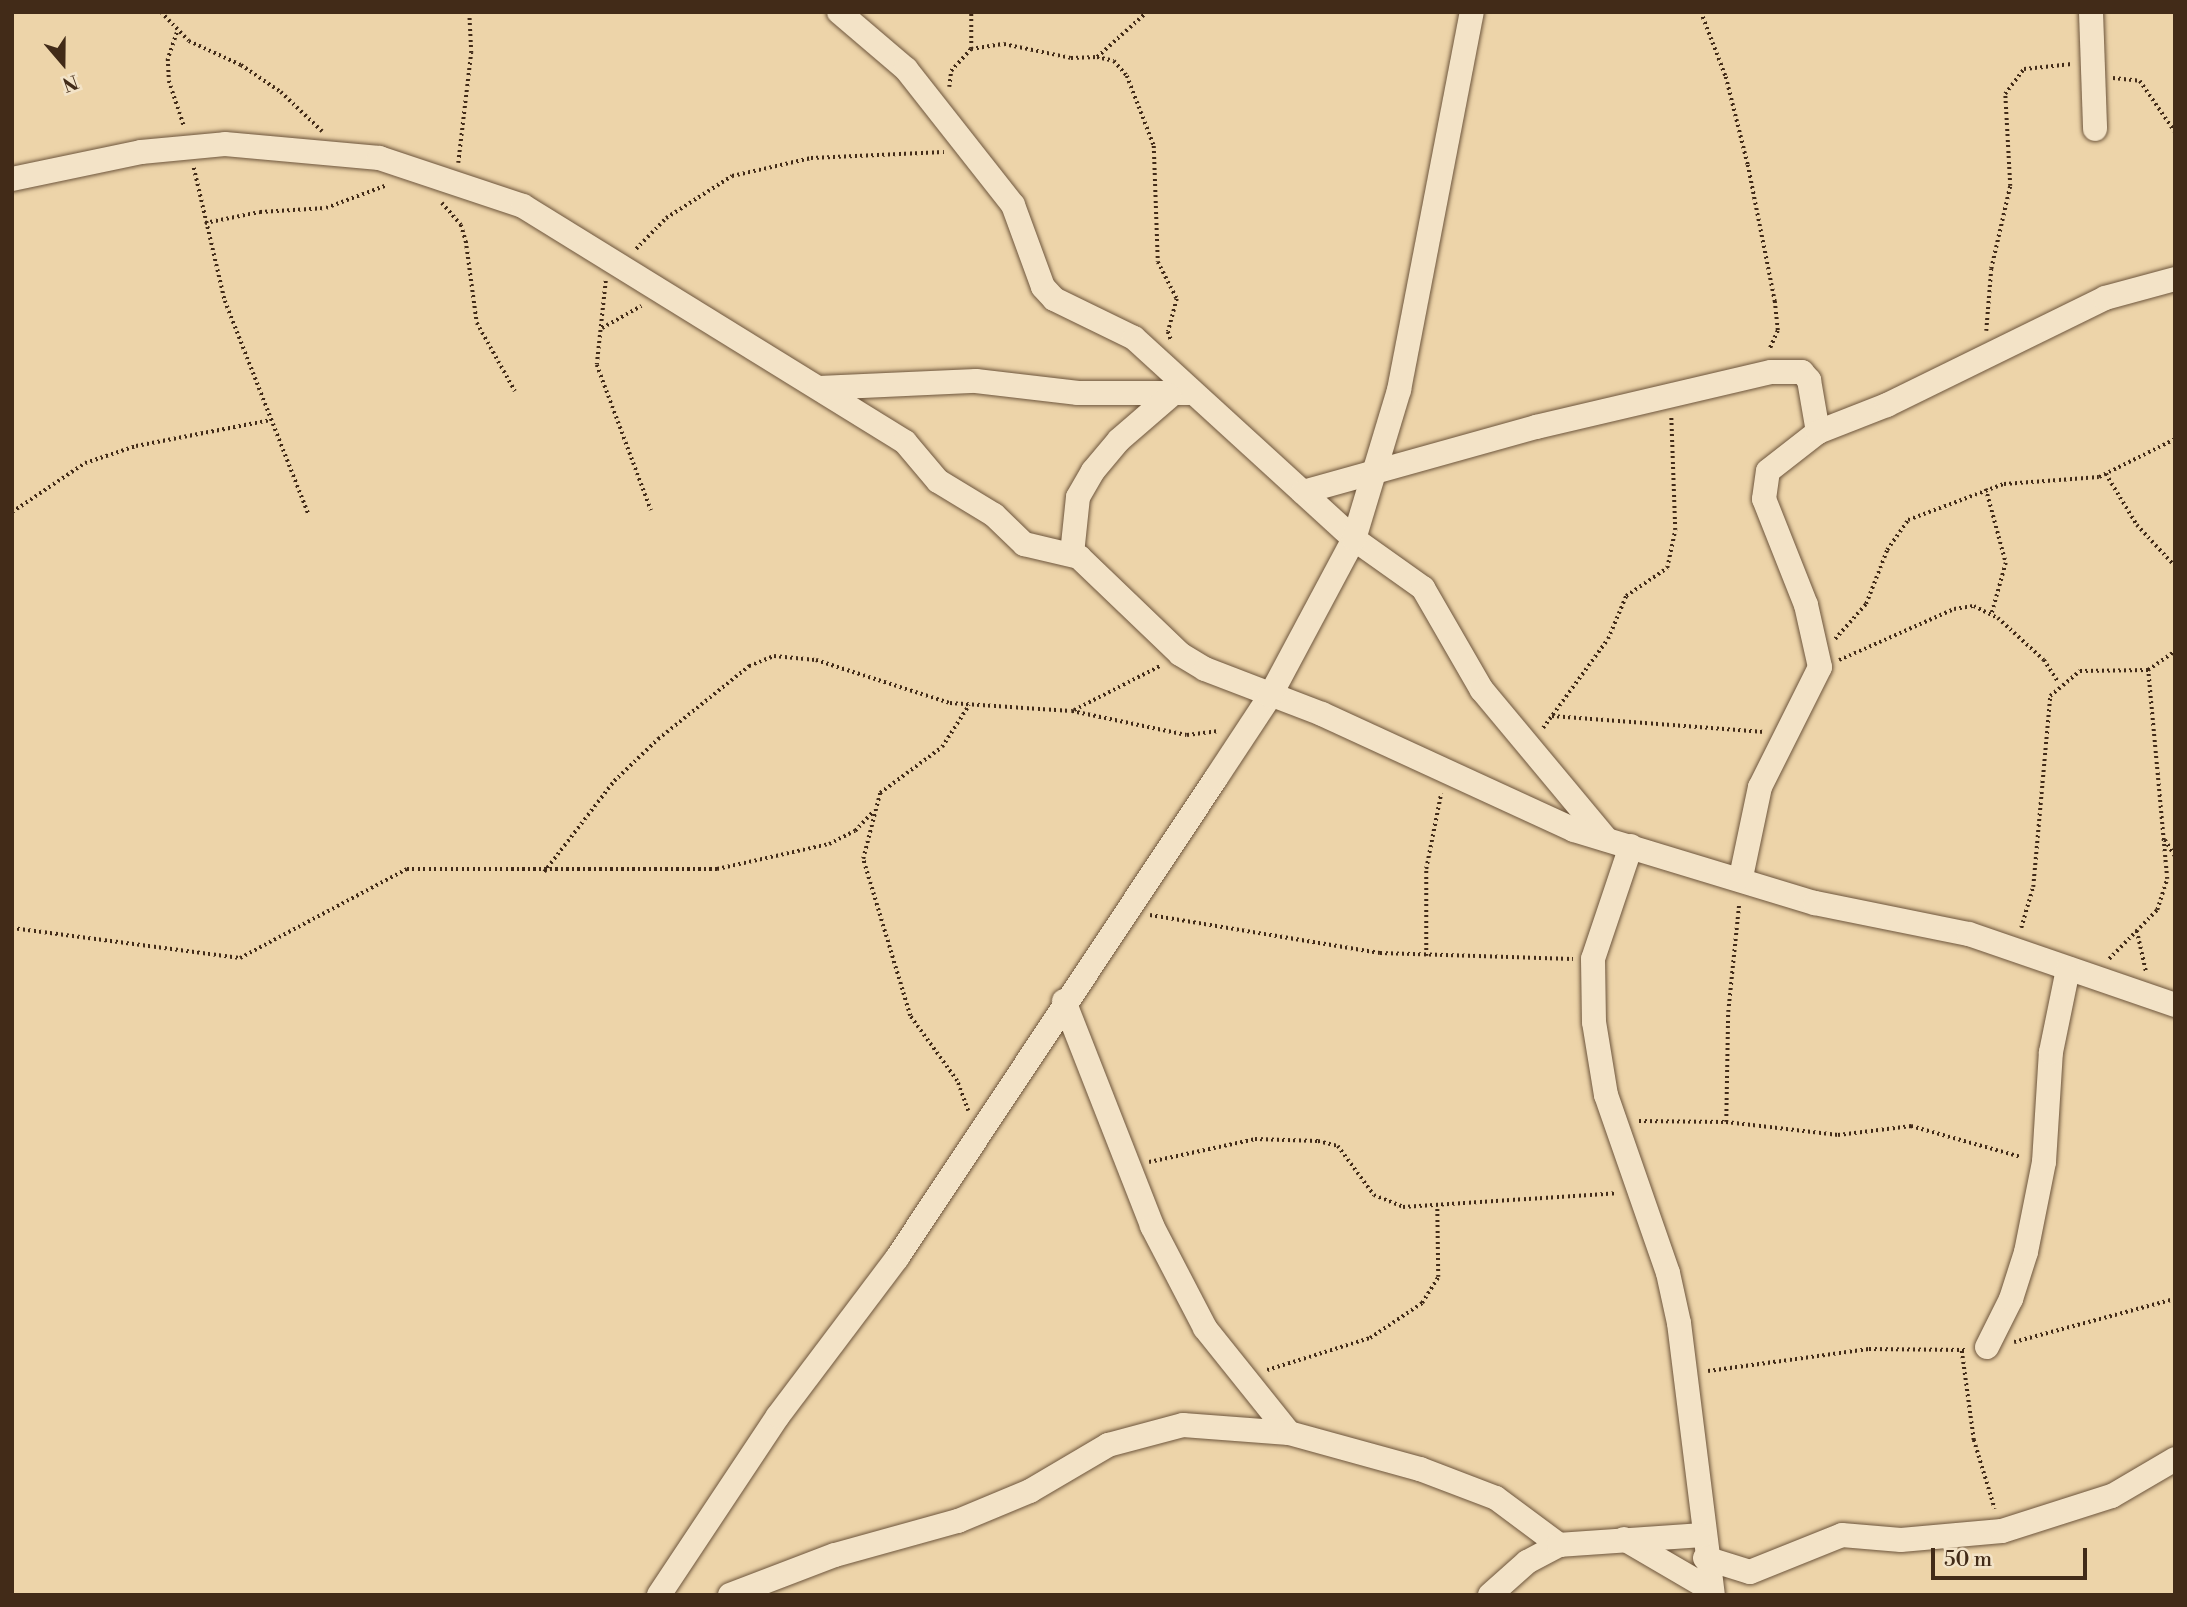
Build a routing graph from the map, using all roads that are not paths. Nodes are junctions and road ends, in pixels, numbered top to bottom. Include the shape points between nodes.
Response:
1 (839, 12) edge
2 (1472, 12) edge
3 (2091, 12) edge
4 (2095, 129) dead end
5 (12, 179) edge
6 (2175, 279) edge
7 (819, 388) junction
8 (1181, 395) junction
9 (1818, 432) junction
10 (1377, 469) junction
11 (1303, 492) junction
12 (1354, 539) junction
13 (1072, 554) junction
14 (1270, 696) junction
15 (1605, 839) junction
16 (1630, 846) junction
17 (1741, 877) junction
18 (2079, 973) junction
19 (1064, 1001) junction
20 (2175, 1005) edge
21 (1987, 1347) road end
22 (1289, 1433) junction
23 (2175, 1459) edge
24 (1624, 1539) junction
25 (1559, 1545) junction
26 (1704, 1546) junction
27 (1712, 1592) edge
28 (659, 1595) edge
29 (730, 1595) edge
30 (1490, 1595) edge

1 - 8 street via 906,69 1019,215 1038,275 1054,299 1134,338
2 - 10 street via 1399,390
3 - 4 street
5 - 7 street via 192,145 338,152 410,165 523,206
6 - 9 street via 2105,298 1887,405
7 - 8 street via 976,381
7 - 13 street via 905,442 937,481 994,515 1024,544
8 - 11 street
8 - 13 street via 1119,440 1093,471 1079,497
9 - 10 street via 1812,388 1802,372 1741,377
9 - 17 street via 1778,460 1763,484 1820,661 1760,787
10 - 11 street
10 - 12 street
11 - 12 street
12 - 14 street
12 - 15 street via 1423,587 1449,625 1482,690 1531,743
13 - 14 street via 1180,654
14 - 15 street via 1322,714 1446,774
14 - 19 street
15 - 16 street
16 - 17 street
16 - 26 street via 1593,959 1600,1071 1668,1273 1685,1374
17 - 18 street via 1815,903 2015,948
18 - 20 street
18 - 21 street via 2051,1052 2044,1162 2018,1281
19 - 22 street via 1128,1167 1205,1328
19 - 28 street via 897,1258 778,1416
22 - 25 street via 1420,1469 1496,1498
22 - 29 street via 1183,1425 1135,1433 1031,1492 978,1513 835,1555
23 - 26 street via 2099,1501 2002,1531 1900,1540 1842,1535 1750,1572
24 - 25 street
24 - 26 street
24 - 27 street
25 - 30 street via 1527,1562
26 - 27 street

